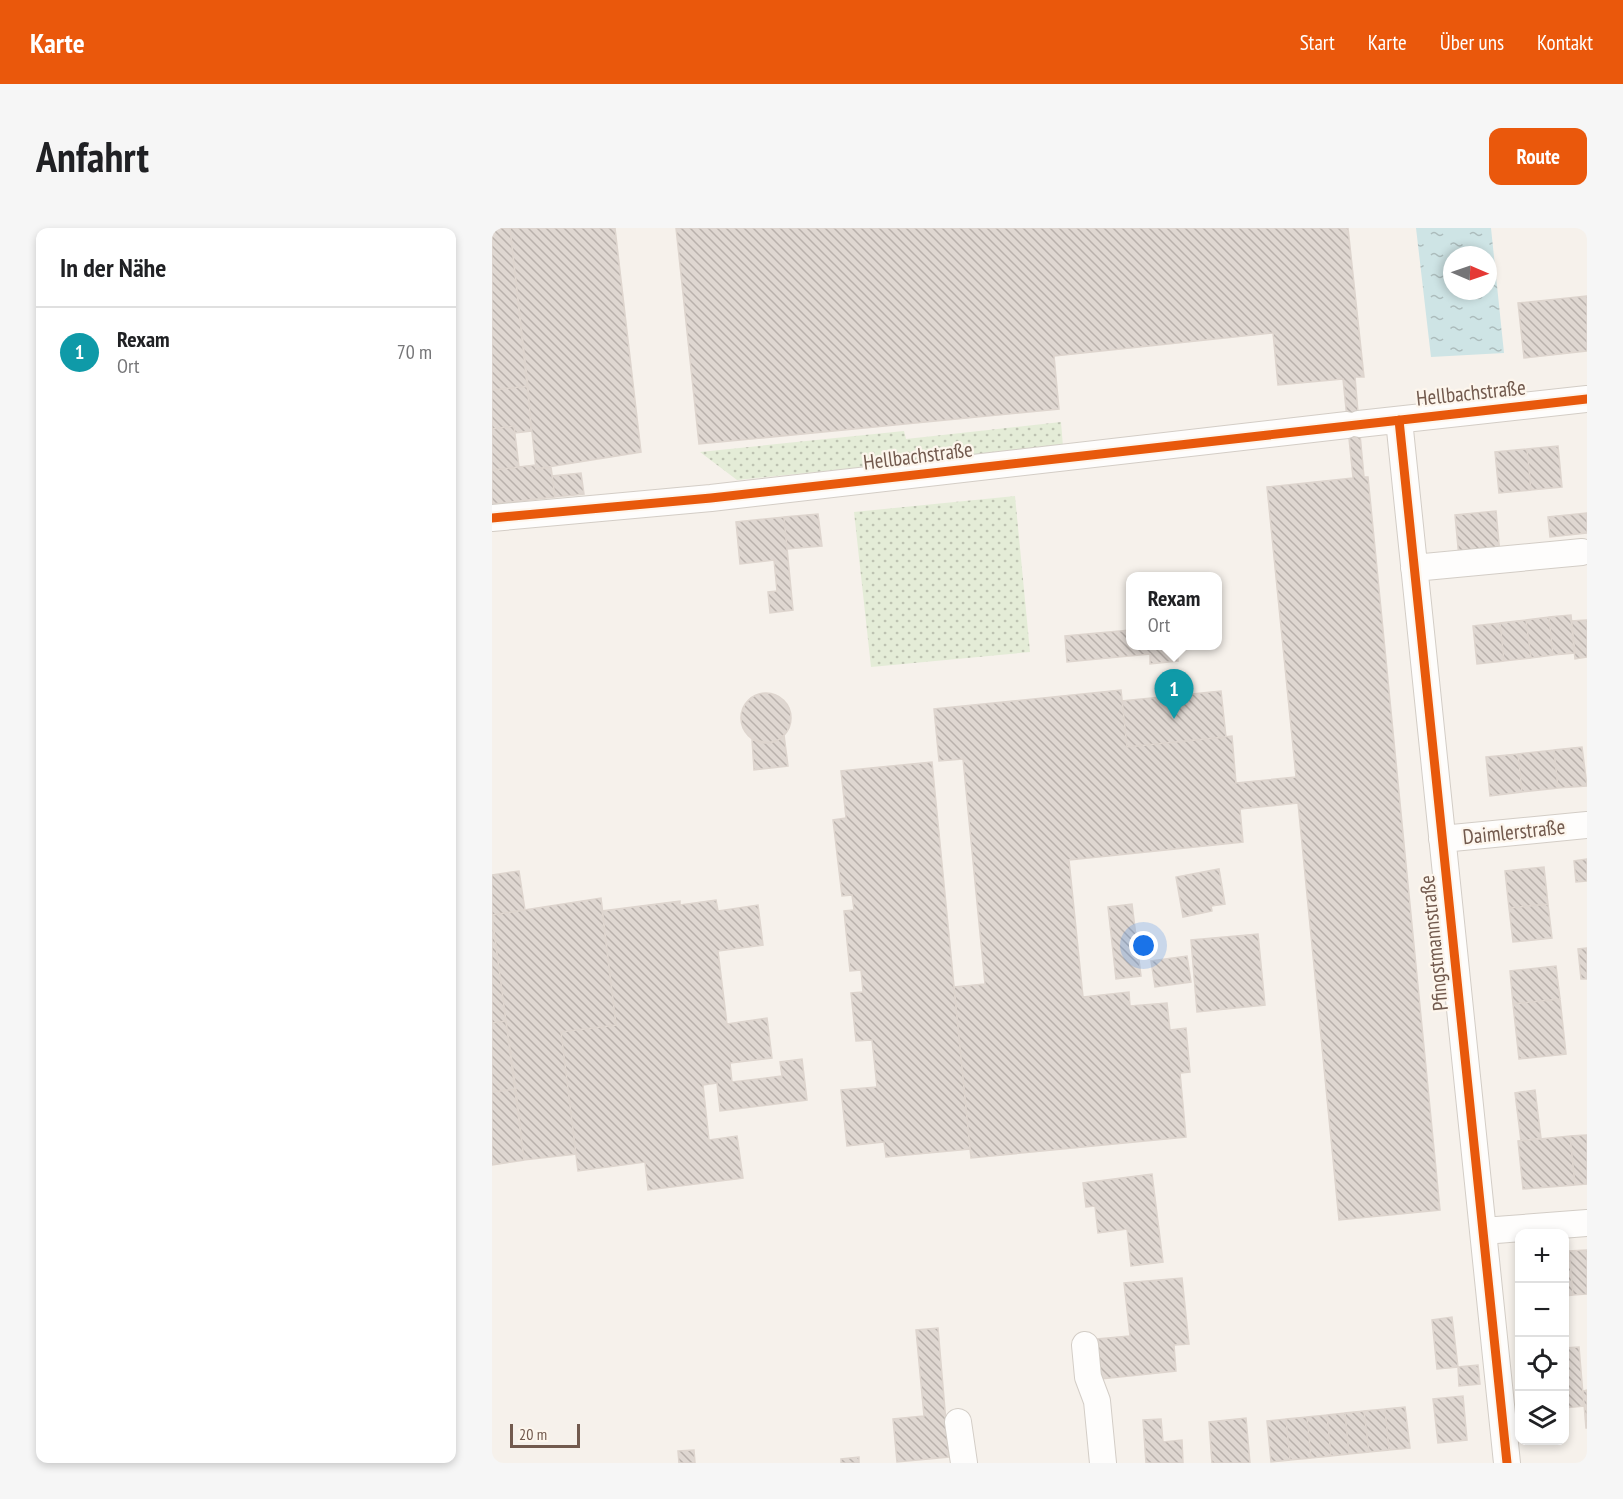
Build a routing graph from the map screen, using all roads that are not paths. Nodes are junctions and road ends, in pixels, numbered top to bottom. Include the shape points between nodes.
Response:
1 (1587, 399) edge
2 (1399, 420) junction
3 (492, 518) edge
4 (1582, 552) dead end
5 (1414, 568) junction
6 (1587, 825) edge
7 (1442, 839) junction
8 (1587, 1223) edge
9 (1483, 1231) junction
10 (1085, 1345) dead end
11 (958, 1422) dead end
12 (964, 1463) edge
13 (1103, 1463) edge
14 (1507, 1463) edge

1 - 2 street, Hellbachstraße
2 - 3 street, Hellbachstraße via 711,498
2 - 5 street, Pfingstmannstraße
4 - 5 street
5 - 7 street, Pfingstmannstraße
6 - 7 street, Daimlerstraße
7 - 9 street, Pfingstmannstraße
8 - 9 street
9 - 14 street, Pfingstmannstraße
10 - 13 street via 1088,1377 1097,1401
11 - 12 street

